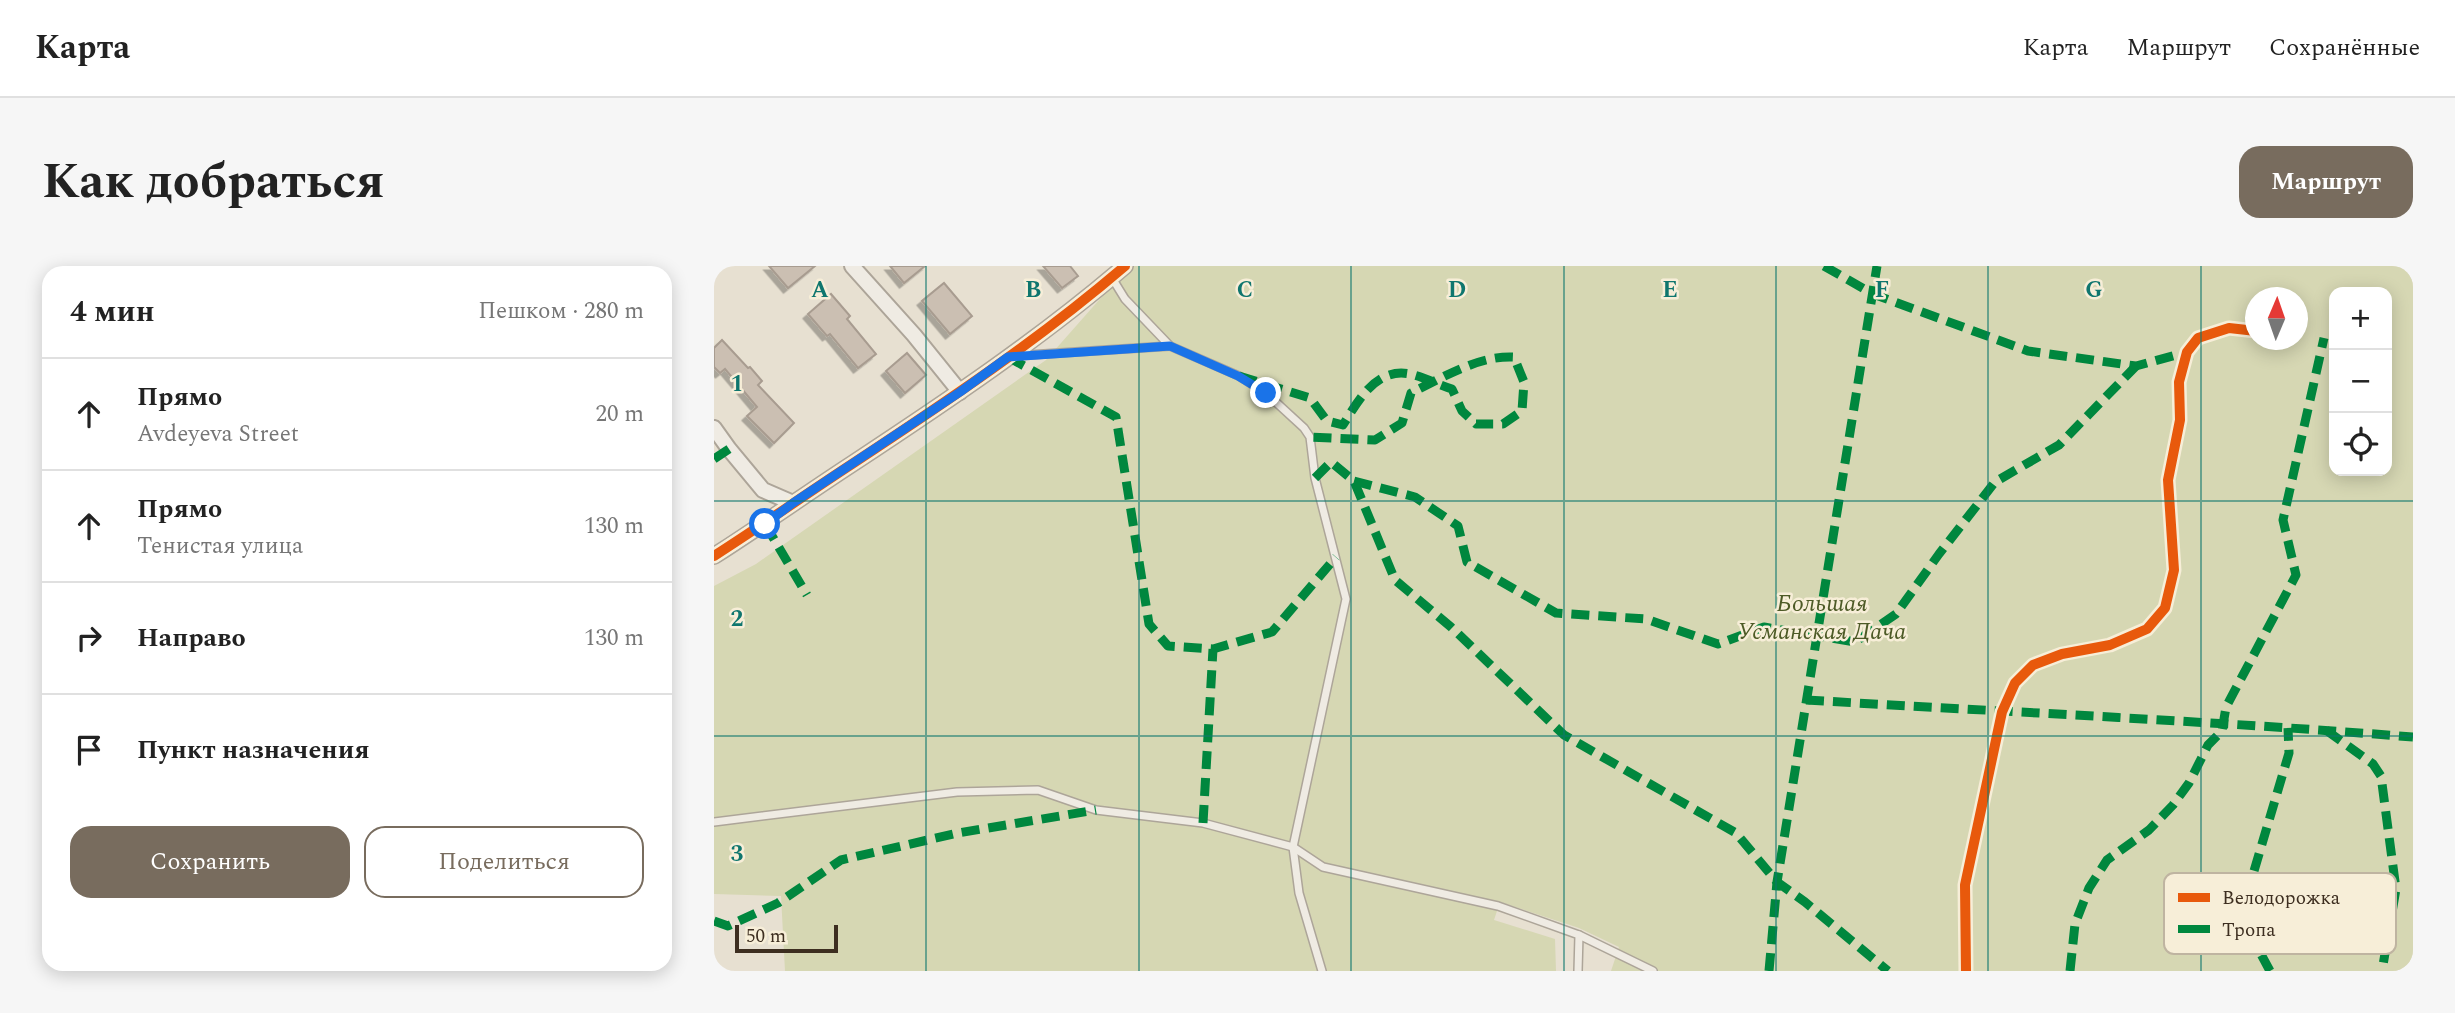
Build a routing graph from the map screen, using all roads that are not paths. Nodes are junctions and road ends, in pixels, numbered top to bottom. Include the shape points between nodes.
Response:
1 (852, 266) edge
2 (1125, 266) edge
3 (1108, 272) edge
4 (1170, 346) junction
5 (1008, 357) junction
6 (960, 392) junction
7 (714, 428) edge
8 (793, 503) junction
9 (714, 556) edge
10 (714, 822) edge
11 (1293, 846) junction
12 (1579, 935) junction
13 (1322, 971) edge
14 (1577, 971) edge
15 (1654, 971) edge

1 - 6 street
2 - 3 street
3 - 4 lane via 1125,299
3 - 5 street
4 - 5 lane
4 - 11 lane via 1266,393 1310,437 1315,478 1346,599
5 - 6 street
6 - 8 street
7 - 8 street via 764,490
8 - 9 street
10 - 11 lane via 957,792 1038,790 1096,810 1203,823
11 - 12 lane via 1323,867 1498,906
11 - 13 lane via 1299,893
12 - 14 lane
12 - 15 lane

